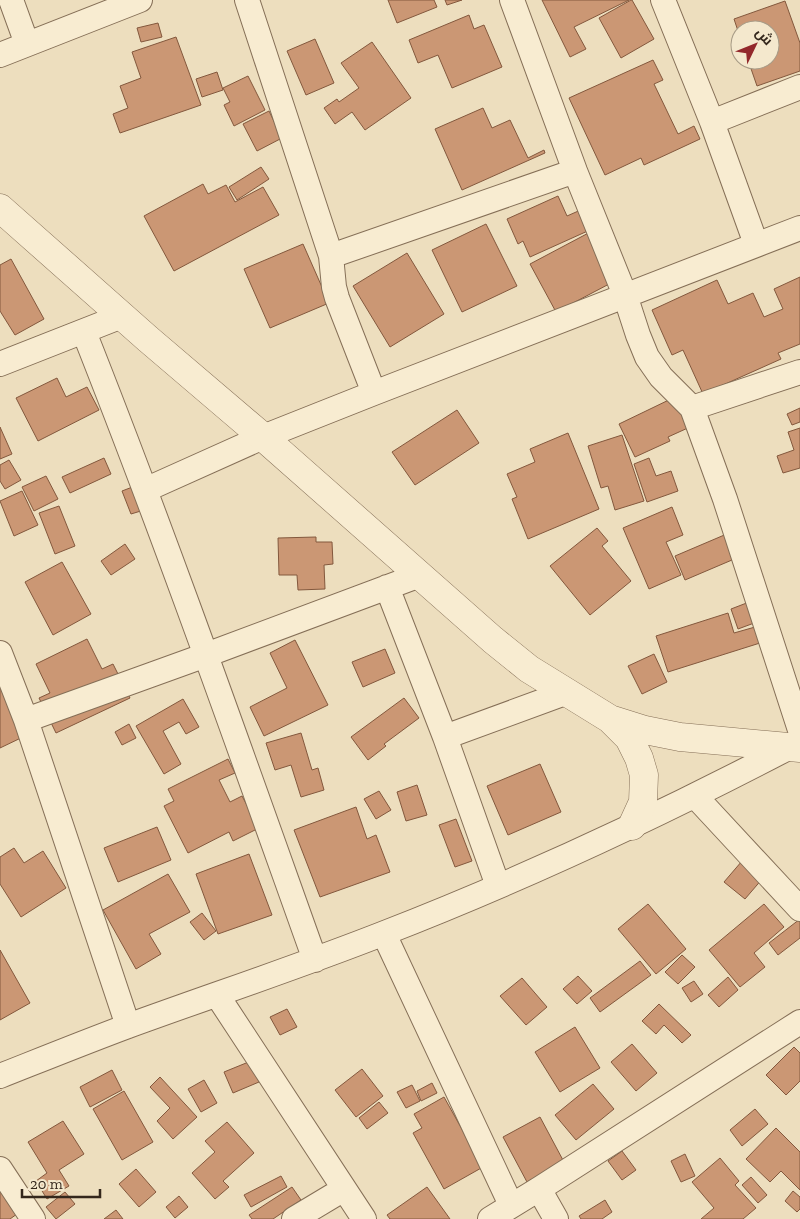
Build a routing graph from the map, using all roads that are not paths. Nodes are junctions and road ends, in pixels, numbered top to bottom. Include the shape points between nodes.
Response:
1 (12, 0) edge
2 (140, 0) edge
3 (247, 0) edge
4 (512, 0) edge
5 (663, 0) edge
6 (27, 44) junction
7 (0, 55) edge
8 (800, 87) edge
9 (712, 122) junction
10 (575, 171) junction
11 (0, 208) edge
12 (800, 228) edge
13 (756, 244) junction
14 (331, 256) junction
15 (625, 295) junction
16 (122, 316) junction
17 (84, 332) junction
18 (0, 364) edge
19 (800, 372) edge
20 (374, 393) junction
21 (692, 408) junction
22 (263, 437) junction
23 (146, 490) junction
24 (420, 575) junction
25 (387, 587) junction
26 (0, 653) edge
27 (206, 655) junction
28 (565, 692) junction
29 (610, 719) junction
30 (26, 720) junction
31 (446, 737) junction
32 (796, 742) edge
33 (695, 796) junction
34 (632, 826) junction
35 (498, 886) junction
36 (800, 909) edge
37 (384, 934) junction
38 (315, 960) junction
39 (217, 995) junction
40 (800, 1022) edge
41 (128, 1026) junction
42 (0, 1076) edge
43 (0, 1168) edge
44 (344, 1189) junction
45 (539, 1189) junction
46 (511, 1205) junction
47 (32, 1219) edge
48 (294, 1219) edge
49 (364, 1219) edge
50 (490, 1219) edge
51 (556, 1219) edge

1 - 6 street
2 - 6 street
3 - 14 street
4 - 10 street
5 - 9 street
6 - 7 street
8 - 9 street
9 - 13 street
10 - 14 street
10 - 15 street
11 - 16 street
12 - 13 street
13 - 15 street
14 - 20 street via 337,298
15 - 20 street
15 - 21 street via 647,357 661,377
16 - 17 street
16 - 22 street
17 - 18 street
17 - 23 street
19 - 21 street
20 - 22 street
21 - 32 street via 725,499
22 - 23 street
22 - 24 street
23 - 27 street
24 - 25 street
24 - 28 street via 529,669
25 - 27 street
25 - 31 street
26 - 30 street
27 - 30 street
27 - 38 street
28 - 29 street
28 - 31 street
29 - 32 street via 680,737
29 - 34 street via 629,738 644,774 643,802
30 - 41 street
31 - 35 street
32 - 33 street
33 - 34 street
33 - 36 street
34 - 35 street
35 - 37 street
37 - 38 street
37 - 46 street
38 - 39 street
39 - 41 street
39 - 44 street
40 - 45 street
41 - 42 street
43 - 47 street
44 - 48 street
44 - 49 street
45 - 46 street
45 - 51 street
46 - 50 street

